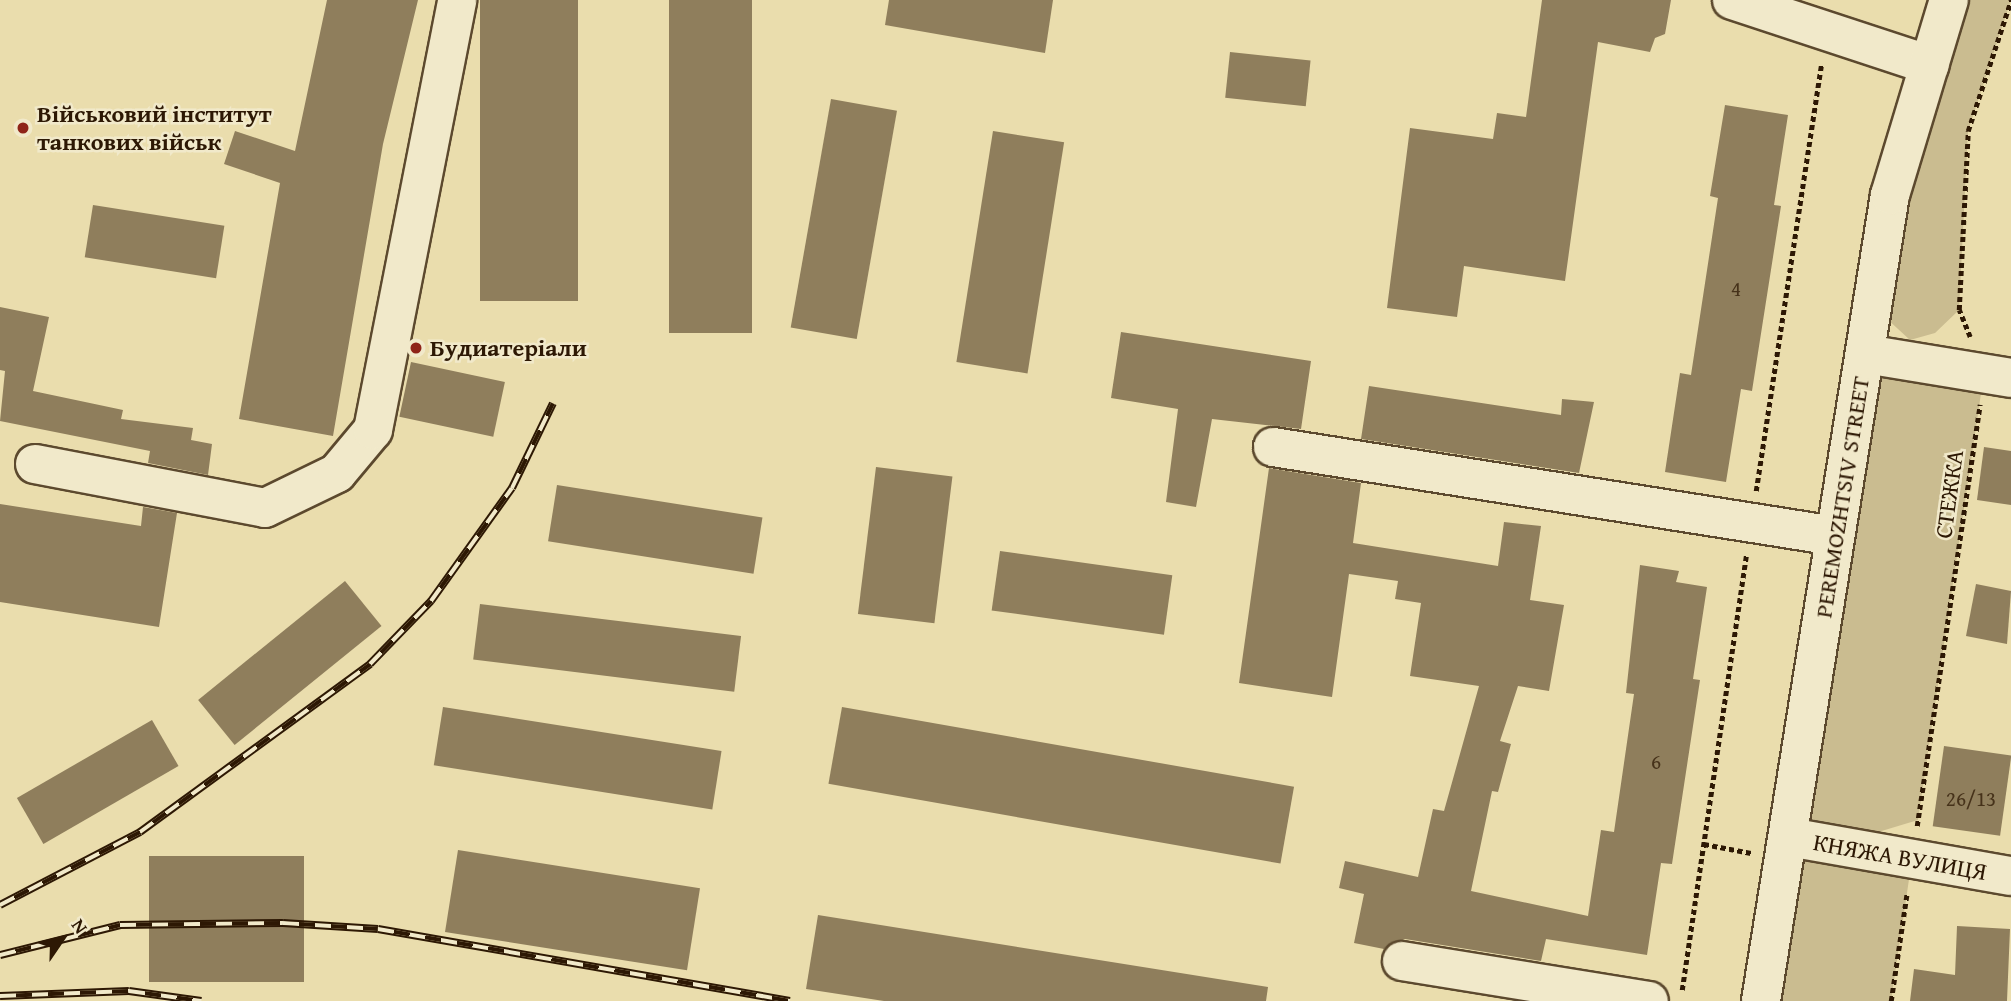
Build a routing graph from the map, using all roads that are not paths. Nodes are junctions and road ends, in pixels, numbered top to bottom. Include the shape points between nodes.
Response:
1 (457, 0) edge
2 (1732, 0) edge
3 (1949, 0) edge
4 (1930, 65) junction
5 (1866, 354) junction
6 (1998, 376) edge
7 (1273, 447) dead end
8 (35, 464) dead end
9 (1835, 536) junction
10 (1789, 837) junction
11 (2011, 876) edge
12 (1402, 961) dead end
13 (1649, 1001) edge
14 (1761, 1001) edge

1 - 8 street via 373,430 337,473 265,508
2 - 4 street
3 - 4 street, PEREMOZHTSIV STREET
4 - 5 street, PEREMOZHTSIV STREET via 1891,195
5 - 6 street
5 - 9 street, PEREMOZHTSIV STREET
7 - 9 street
9 - 10 street, PEREMOZHTSIV STREET
10 - 11 street, КНЯЖА ВУЛИЦЯ
10 - 14 street, PEREMOZHTSIV STREET
12 - 13 street

